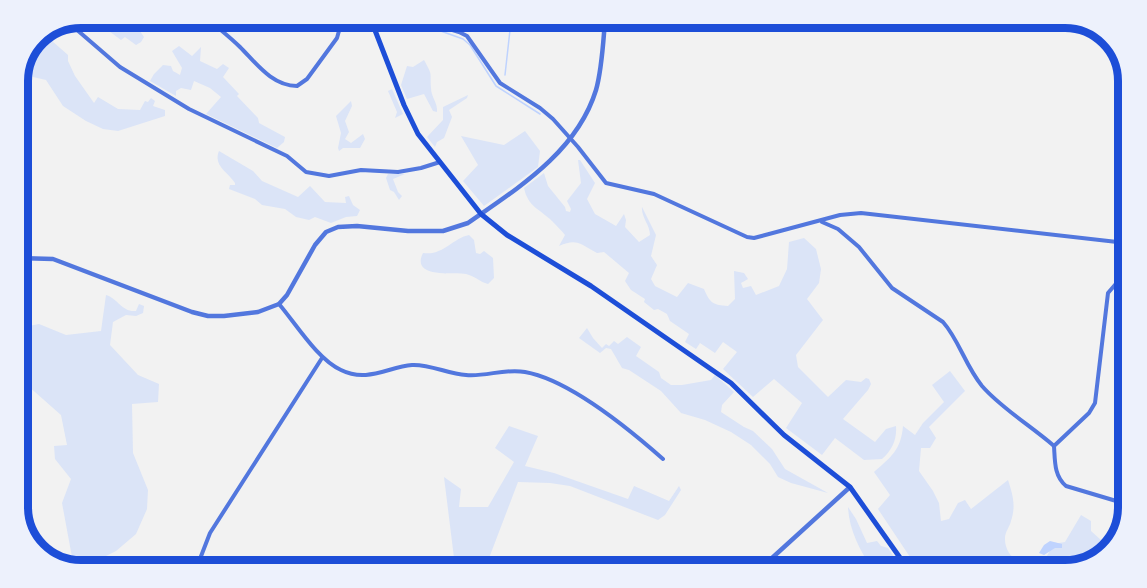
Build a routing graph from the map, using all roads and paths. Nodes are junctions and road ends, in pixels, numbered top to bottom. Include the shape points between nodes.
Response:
1 (218, 28) edge
2 (340, 28) edge
3 (374, 28) edge
4 (446, 28) edge
5 (604, 28) edge
6 (76, 29) edge
7 (571, 139) junction
8 (440, 162) junction
9 (481, 214) junction
10 (821, 221) junction
11 (1118, 242) edge
12 (29, 258) edge
13 (1118, 281) edge
14 (279, 304) junction
15 (322, 358) junction
16 (1054, 446) junction
17 (663, 459) dead end
18 (850, 487) junction
19 (1118, 502) edge
20 (200, 560) edge
21 (770, 560) edge
22 (902, 560) edge

1 - 2 street via 260,69 292,86 307,79 337,38
3 - 8 main road via 411,120
4 - 7 street via 467,36 500,83 540,108
5 - 7 street via 597,88
6 - 8 street via 120,67 189,109 287,156 306,172 329,176 361,170 398,172
7 - 9 street via 540,170
7 - 10 street via 606,183 654,194 747,237
8 - 9 main road
9 - 14 street via 443,231 357,226 326,232
9 - 18 main road via 507,235 591,286 722,375 784,435
10 - 11 street via 851,213 870,213
10 - 16 street via 859,247 892,288 943,322 984,388
12 - 14 street via 54,259 208,316 258,312
13 - 16 street via 1108,293 1095,403
14 - 15 street
15 - 17 street via 341,371 358,375 413,365 458,375 513,371 535,374 582,398
15 - 20 street via 210,533
16 - 19 street via 1056,473 1066,486
18 - 21 street
18 - 22 main road

